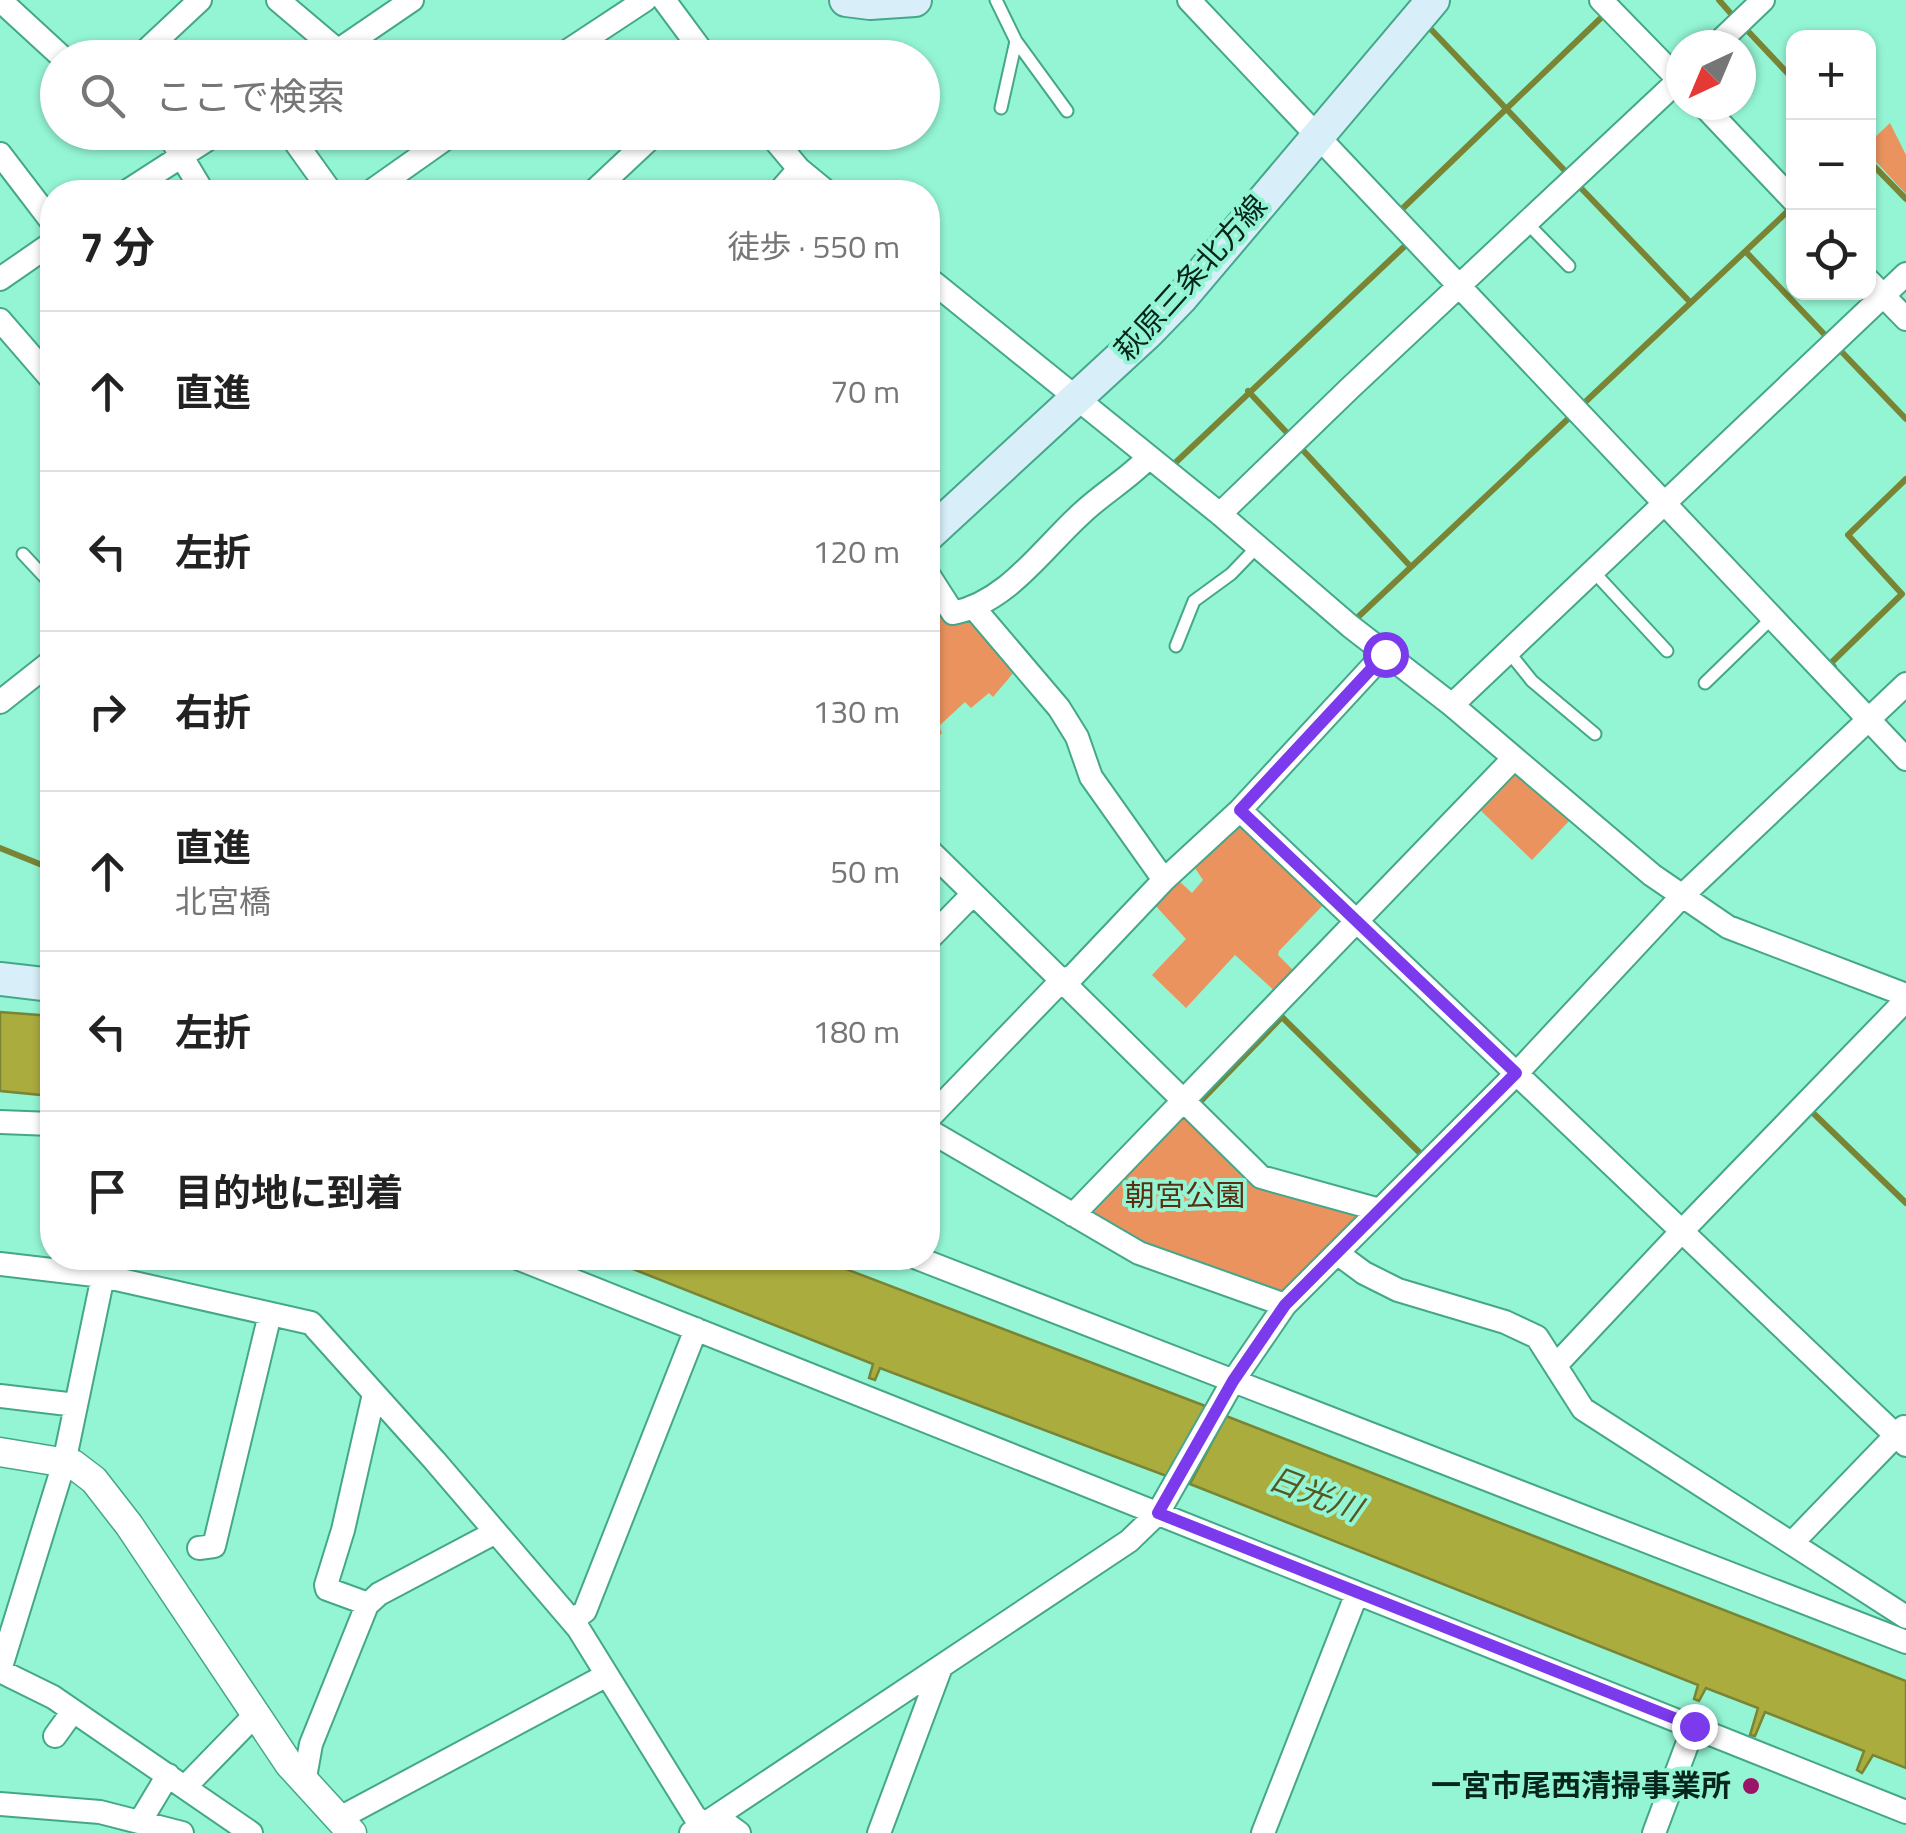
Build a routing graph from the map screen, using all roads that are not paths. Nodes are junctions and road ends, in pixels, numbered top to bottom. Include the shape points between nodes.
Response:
1 (200, 0) edge
2 (278, 0) edge
3 (412, 0) edge
4 (645, 0) edge
5 (664, 0) edge
6 (846, 0) edge
7 (915, 0) edge
8 (996, 0) edge
9 (1189, 0) edge
10 (1433, 0) edge
11 (1601, 0) edge
12 (1764, 0) edge
13 (1, 1) edge
14 (1732, 30) edge
15 (43, 40) edge
16 (157, 40) edge
17 (318, 40) edge
18 (353, 40) edge
19 (584, 40) edge
20 (694, 40) edge
21 (1016, 41) junction
22 (1666, 66) edge
23 (1666, 93) edge
24 (1002, 108) dead end
25 (1067, 111) dead end
26 (1717, 120) edge
27 (1316, 134) junction
28 (177, 150) edge
29 (191, 150) edge
30 (301, 150) edge
31 (430, 150) edge
32 (638, 150) edge
33 (783, 150) edge
34 (0, 154) edge
35 (180, 157) junction
36 (800, 170) junction
37 (145, 180) edge
38 (194, 180) edge
39 (322, 180) edge
40 (387, 180) edge
41 (607, 180) edge
42 (790, 180) edge
43 (812, 180) edge
44 (1786, 193) edge
45 (40, 206) edge
46 (1527, 223) junction
47 (40, 251) edge
48 (1569, 266) dead end
49 (1906, 274) edge
50 (0, 279) edge
51 (940, 288) edge
52 (1458, 288) junction
53 (1876, 288) edge
54 (1864, 300) edge
55 (1906, 319) edge
56 (0, 320) edge
57 (40, 366) edge
58 (1076, 398) junction
59 (1148, 458) junction
60 (1664, 502) junction
61 (1220, 514) junction
62 (940, 524) edge
63 (1257, 546) junction
64 (23, 554) dead end
65 (1592, 570) junction
66 (40, 573) edge
67 (940, 592) edge
68 (974, 608) junction
69 (1772, 618) junction
70 (1176, 646) dead end
71 (1508, 651) junction
72 (1668, 651) dead end
73 (1385, 654) junction
74 (40, 670) edge
75 (1705, 683) dead end
76 (1906, 684) edge
77 (0, 702) edge
78 (1452, 705) junction
79 (1869, 718) junction
80 (1595, 734) dead end
81 (1906, 758) edge
82 (1513, 759) junction
83 (1240, 810) junction
84 (940, 861) edge
85 (1164, 880) junction
86 (973, 894) junction
87 (1682, 896) junction
88 (1357, 920) junction
89 (940, 928) edge
90 (0, 980) edge
91 (1060, 981) junction
92 (40, 984) edge
93 (1906, 998) edge
94 (1516, 1073) junction
95 (1185, 1102) junction
96 (940, 1106) edge
97 (0, 1122) edge
98 (40, 1124) edge
99 (940, 1137) edge
100 (1380, 1210) junction
101 (1073, 1215) junction
102 (1682, 1231) junction
103 (1337, 1253) junction
104 (940, 1267) edge
105 (547, 1270) edge
106 (1, 1271) edge
107 (103, 1276) junction
108 (1285, 1305) junction
109 (270, 1314) junction
110 (696, 1329) junction
111 (1557, 1364) junction
112 (1233, 1381) junction
113 (374, 1394) junction
114 (0, 1396) edge
115 (76, 1406) junction
116 (1903, 1435) edge
117 (0, 1452) edge
118 (64, 1462) junction
119 (1158, 1513) junction
120 (494, 1533) junction
121 (1792, 1544) junction
122 (199, 1548) dead end
123 (1357, 1593) junction
124 (368, 1604) junction
125 (1906, 1617) edge
126 (572, 1622) junction
127 (1906, 1642) edge
128 (941, 1667) junction
129 (0, 1670) edge
130 (607, 1676) junction
131 (73, 1710) junction
132 (256, 1714) junction
133 (1694, 1726) junction
134 (55, 1736) dead end
135 (176, 1781) junction
136 (304, 1782) junction
137 (0, 1804) edge
138 (1906, 1812) edge
139 (141, 1820) junction
140 (345, 1826) edge
141 (708, 1827) edge
142 (182, 1833) edge
143 (252, 1833) edge
144 (739, 1833) edge
145 (879, 1833) edge
146 (1262, 1833) edge
147 (1654, 1833) edge

1 - 16 street
2 - 17 street
3 - 18 street
4 - 19 street
5 - 20 street
6 - 7 main road
8 - 21 lane
9 - 27 street
10 - 27 main road, 萩原三条北方線
11 - 22 street
12 - 14 street
13 - 15 street
21 - 24 lane
21 - 25 lane
23 - 46 street
26 - 44 street
27 - 52 street
27 - 58 main road, 萩原三条北方線 via 1182,297
28 - 35 street
29 - 35 street
30 - 39 street
31 - 40 street
32 - 41 street
33 - 36 street
34 - 45 street
35 - 37 street
35 - 38 street
36 - 42 street
36 - 43 street
46 - 48 lane
46 - 52 street
47 - 50 street
49 - 53 street
51 - 58 street
52 - 60 street
52 - 61 street
53 - 55 street
54 - 60 street
56 - 57 street
58 - 59 street
58 - 62 main road, 萩原三条北方線
59 - 61 street
59 - 68 street via 1030,567
60 - 65 street
60 - 69 street
61 - 63 street
63 - 70 lane via 1194,600
63 - 73 street
64 - 66 lane
65 - 71 street
65 - 72 lane
67 - 68 street via 954,612
68 - 85 street via 1058,708 1090,776
69 - 75 lane
69 - 79 street
71 - 78 street
71 - 80 lane via 1532,681
73 - 78 street
73 - 83 street
74 - 77 street
76 - 79 street
78 - 82 street
79 - 81 street
79 - 87 street
82 - 87 street
82 - 88 street
83 - 85 street
83 - 88 street
84 - 86 street
85 - 91 street via 1073,976
86 - 89 street
86 - 91 street
87 - 93 street via 1728,927
87 - 94 street
88 - 94 street
88 - 95 street
90 - 92 main road
91 - 95 street
91 - 96 street
93 - 102 street
94 - 100 street
94 - 102 street
95 - 100 street via 1261,1177
95 - 101 street
97 - 98 street
99 - 101 street
100 - 103 street
101 - 108 street via 1139,1253
102 - 111 street
102 - 116 street
103 - 108 street
103 - 111 street via 1398,1290 1524,1330
104 - 112 street
105 - 110 street
106 - 107 street
107 - 109 street
107 - 115 street
108 - 112 street
109 - 113 street via 310,1323
109 - 122 street via 214,1546
110 - 119 street
110 - 126 street via 585,1611
111 - 121 street via 1583,1409
112 - 119 street
112 - 127 street
113 - 120 street
113 - 124 street via 326,1585
114 - 115 street
115 - 118 street
116 - 121 street
117 - 118 street
118 - 129 street
118 - 132 street via 94,1480 129,1525
119 - 123 street
119 - 128 street via 1094,1566
120 - 124 street
120 - 126 street
121 - 125 street
123 - 133 street
123 - 146 street
124 - 136 street via 310,1744
126 - 130 street
128 - 141 street
128 - 145 street
129 - 131 street
130 - 140 street
130 - 141 street via 695,1818
131 - 134 street
131 - 135 street
132 - 135 street
132 - 136 street
133 - 138 street
133 - 147 street
135 - 139 street
135 - 143 street
136 - 140 street
137 - 139 street
139 - 142 street
141 - 144 street

